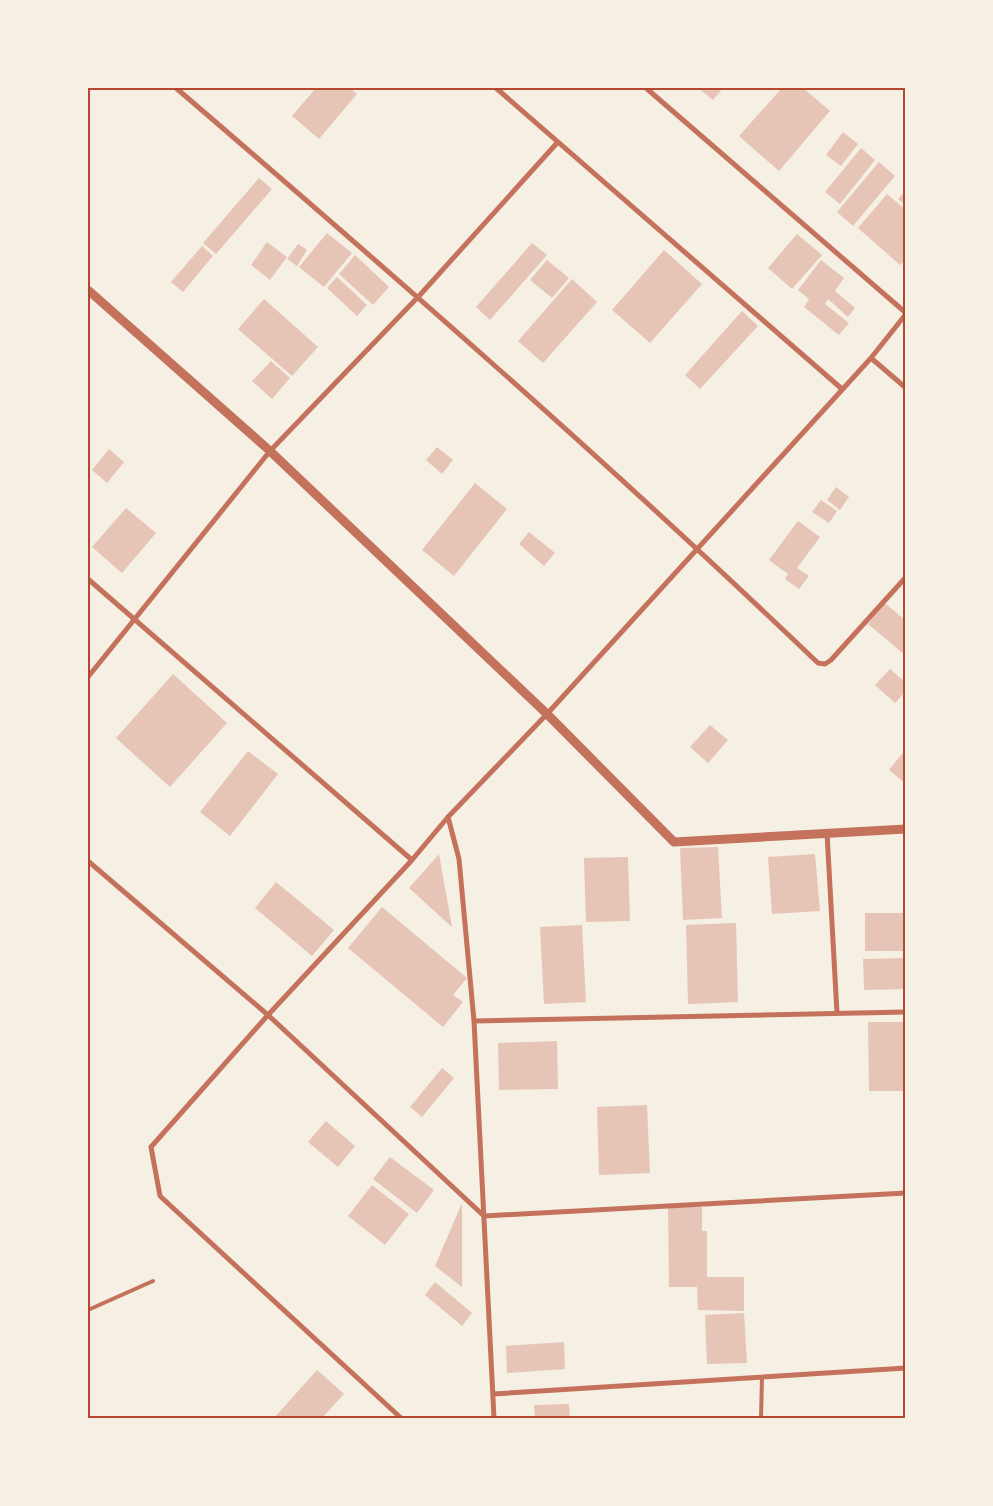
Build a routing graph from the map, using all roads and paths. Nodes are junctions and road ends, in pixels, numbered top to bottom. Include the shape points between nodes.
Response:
1 (176, 88) edge
2 (496, 88) edge
3 (646, 88) edge
4 (557, 143) junction
5 (88, 290) edge
6 (418, 296) junction
7 (906, 313) edge
8 (871, 358) junction
9 (906, 388) edge
10 (842, 389) junction
11 (270, 451) junction
12 (698, 548) junction
13 (906, 577) edge
14 (88, 579) edge
15 (134, 618) junction
16 (88, 677) edge
17 (547, 714) junction
18 (448, 817) junction
19 (906, 829) edge
20 (826, 832) junction
21 (412, 860) junction
22 (88, 861) edge
23 (906, 1012) edge
24 (837, 1013) junction
25 (268, 1015) junction
26 (474, 1021) junction
27 (906, 1193) edge
28 (484, 1216) junction
29 (153, 1281) dead end
30 (88, 1310) edge
31 (906, 1368) edge
32 (762, 1377) junction
33 (493, 1394) junction
34 (401, 1418) edge
35 (494, 1418) edge
36 (761, 1418) edge

1 - 6 street
2 - 4 street
3 - 7 street
4 - 6 street
4 - 10 street
5 - 11 street
6 - 11 street
6 - 12 street
7 - 8 street
8 - 9 street
8 - 10 street
10 - 12 street
11 - 15 street
11 - 17 street
12 - 13 street via 820,665 832,660
12 - 17 street
14 - 15 street
15 - 16 street
15 - 21 street
17 - 18 street
17 - 20 street via 674,842
18 - 21 street
18 - 26 street via 459,859
19 - 20 street
20 - 24 street
21 - 25 street
22 - 25 street
23 - 24 street
24 - 26 street
25 - 28 street
25 - 34 street via 151,1147 160,1196
26 - 28 street
27 - 28 street
28 - 33 street
29 - 30 lane
31 - 32 street
32 - 33 street
32 - 36 lane
33 - 35 street

